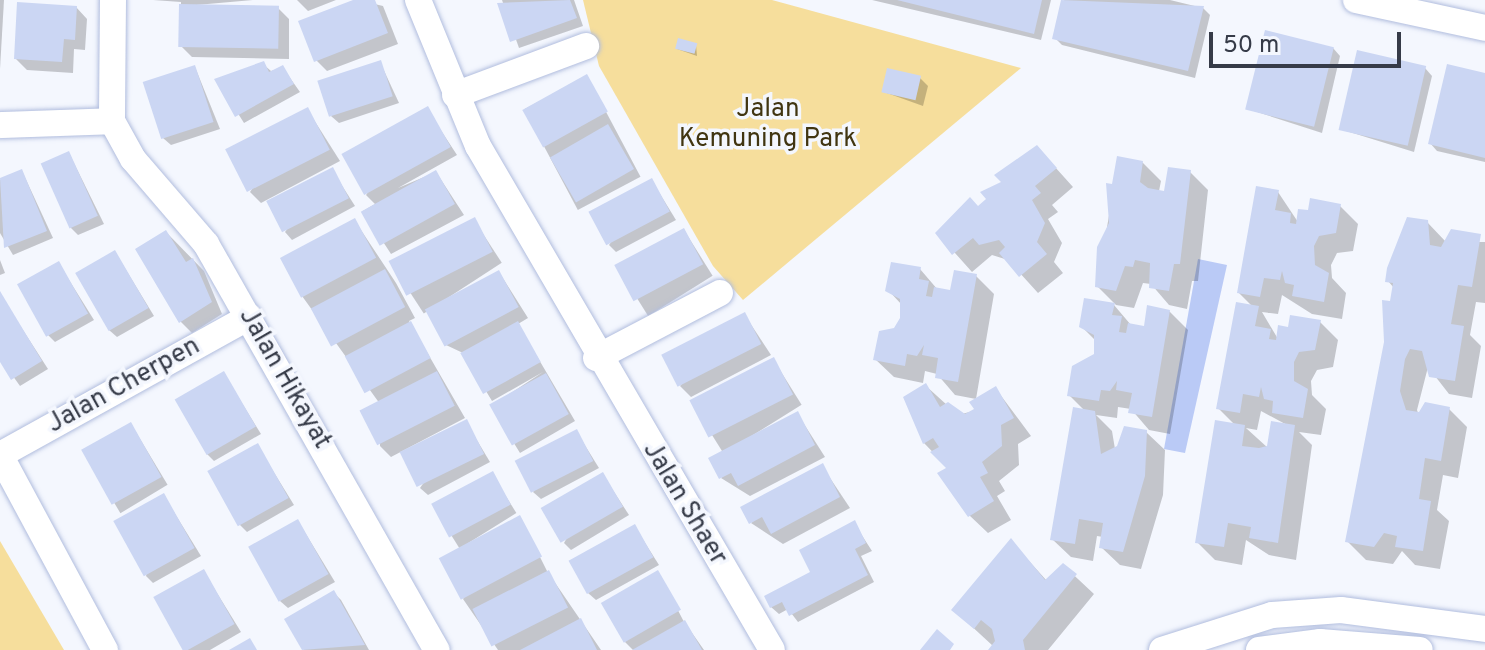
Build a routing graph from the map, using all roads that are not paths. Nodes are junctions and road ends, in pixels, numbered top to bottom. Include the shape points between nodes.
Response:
1 (113, 0) edge
2 (418, 0) edge
3 (1356, 0) edge
4 (1485, 28) edge
5 (586, 46) dead end
6 (455, 95) junction
7 (112, 121) junction
8 (0, 125) edge
9 (720, 293) dead end
10 (249, 317) junction
11 (596, 358) junction
12 (0, 455) edge
13 (1485, 629) edge
14 (105, 650) edge
15 (437, 650) edge
16 (772, 650) edge
17 (1162, 650) edge
18 (1259, 650) edge
19 (1420, 650) edge

1 - 7 street, Jalan Hikayat
2 - 6 street, Jalan Shaer
3 - 4 street
5 - 6 street
6 - 11 street, Jalan Shaer
7 - 8 street
7 - 10 street, Jalan Hikayat via 133,159 206,244
9 - 11 street
10 - 12 street, Jalan Cherpen
10 - 15 street, Jalan Hikayat
11 - 16 street, Jalan Shaer
12 - 14 street
13 - 17 street via 1341,610 1272,615
18 - 19 street via 1320,642

